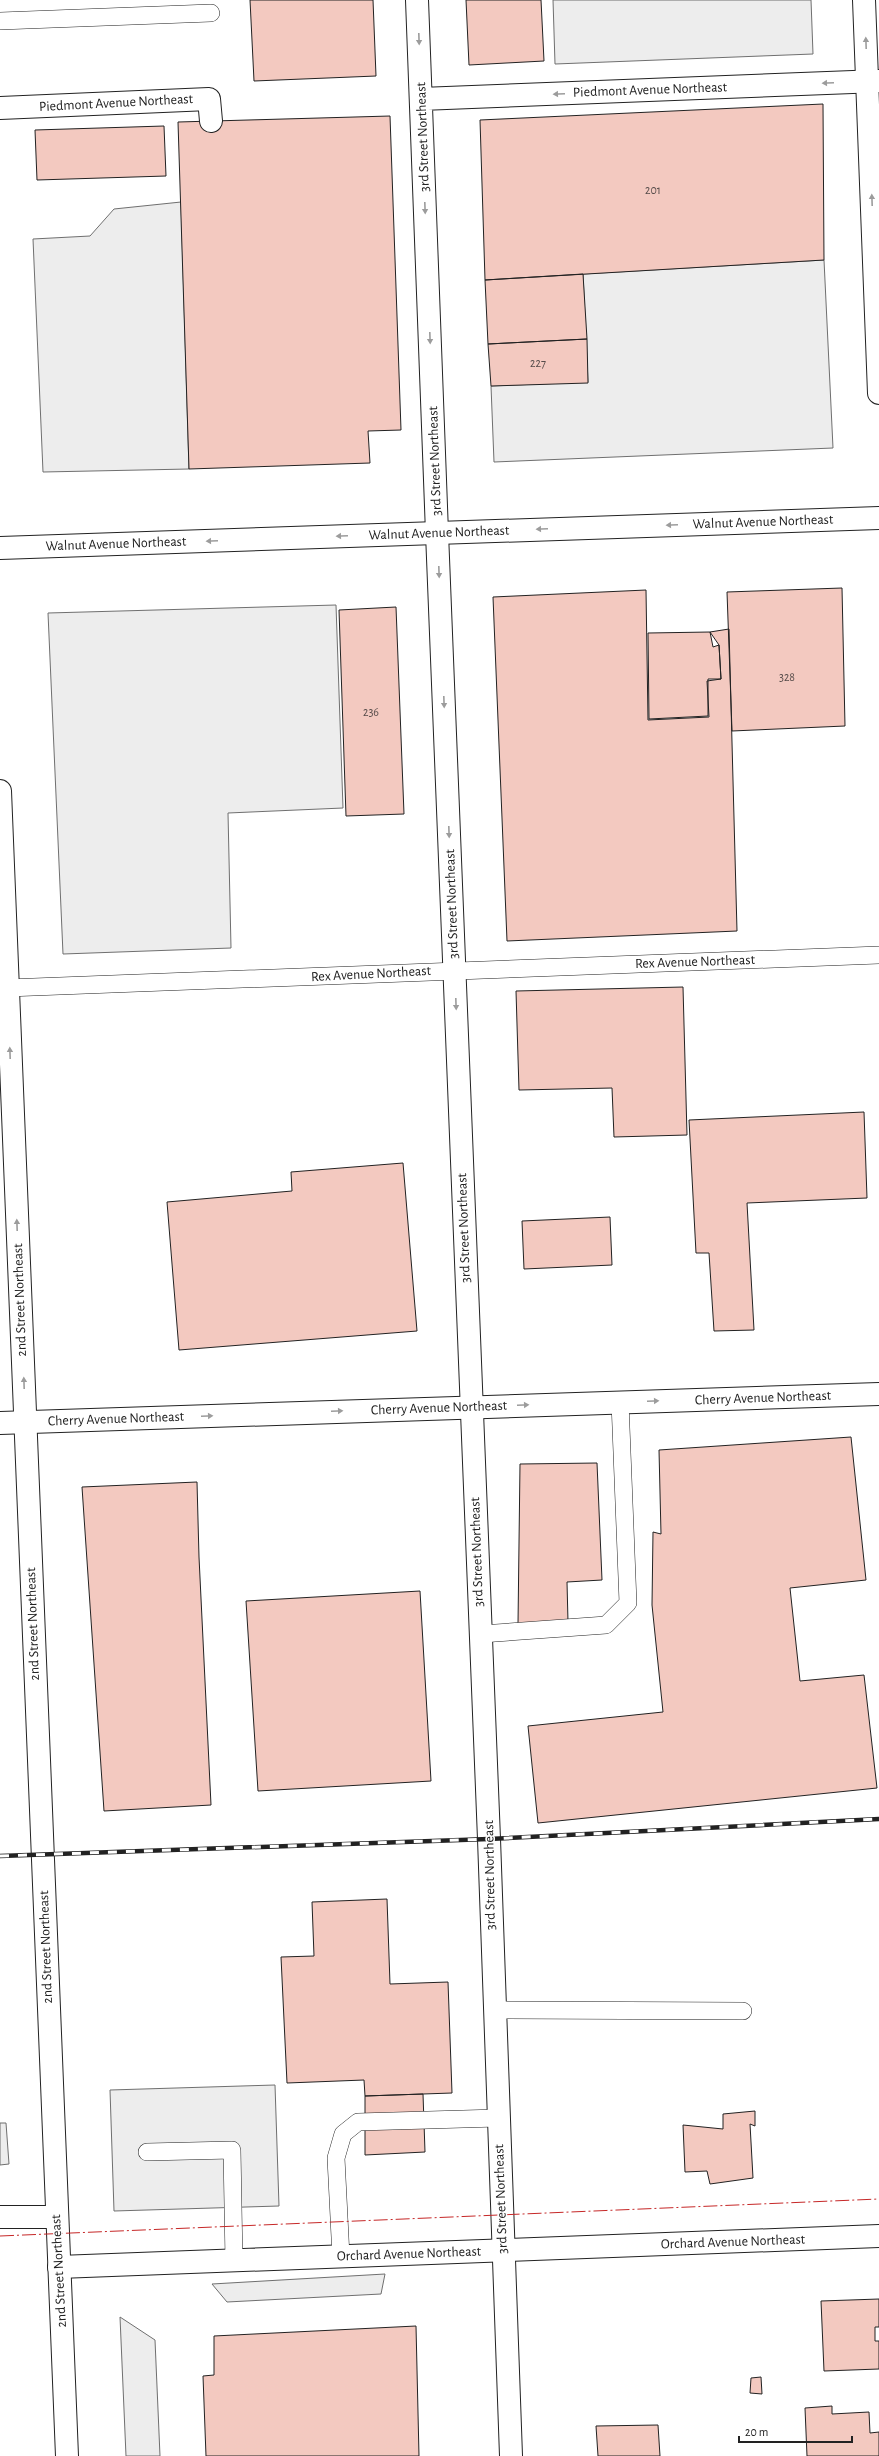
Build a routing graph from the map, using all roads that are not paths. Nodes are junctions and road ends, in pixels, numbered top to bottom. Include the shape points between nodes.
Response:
1 (417, 0) edge
2 (864, 0) edge
3 (211, 13) dead end
4 (0, 21) edge
5 (873, 82) edge
6 (421, 99) junction
7 (0, 108) edge
8 (211, 121) dead end
9 (875, 176) edge
10 (879, 393) edge
11 (879, 518) edge
12 (437, 533) junction
13 (0, 548) edge
14 (0, 791) edge
15 (879, 955) edge
16 (454, 971) junction
17 (8, 988) junction
18 (6, 1077) edge
19 (879, 1394) edge
20 (620, 1402) junction
21 (471, 1407) junction
22 (25, 1422) junction
23 (0, 1423) edge
24 (481, 1634) junction
25 (494, 2010) junction
26 (743, 2011) dead end
27 (498, 2118) junction
28 (147, 2152) dead end
29 (56, 2216) junction
30 (0, 2218) edge
31 (879, 2236) edge
32 (503, 2251) junction
33 (341, 2257) junction
34 (234, 2261) junction
35 (59, 2267) junction
36 (67, 2456) edge
37 (511, 2456) edge

1 -> 6 street, 3rd Street Northeast
5 -> 2 street
3 - 4 lane
5 -> 6 street, Piedmont Avenue Northeast
5 - 9 street
6 -> 12 street, 3rd Street Northeast
7 - 8 street, Piedmont Avenue Northeast via 209,99
10 -> 9 street
11 -> 12 street, Walnut Avenue Northeast
12 -> 13 street, Walnut Avenue Northeast
12 -> 16 street, 3rd Street Northeast
14 - 17 street, 2nd Street Northeast
15 - 16 lane, Rex Avenue Northeast
16 - 17 lane, Rex Avenue Northeast
16 -> 21 street, 3rd Street Northeast
18 -> 17 street, 2nd Street Northeast
22 -> 18 street, 2nd Street Northeast
20 -> 19 street, Cherry Avenue Northeast
21 -> 20 street, Cherry Avenue Northeast
20 - 24 lane via 628,1603 606,1625
22 -> 21 street, Cherry Avenue Northeast
21 - 24 street, 3rd Street Northeast
22 - 23 street, Cherry Avenue Northeast
22 - 29 street, 2nd Street Northeast
24 - 25 street, 3rd Street Northeast
25 - 26 lane
25 - 27 street, 3rd Street Northeast
27 - 32 street, 3rd Street Northeast
27 - 33 lane via 358,2122 343,2134 336,2158
28 - 34 lane via 232,2150
29 - 30 street
29 - 35 street, 2nd Street Northeast
31 - 32 street, Orchard Avenue Northeast
32 - 33 street, Orchard Avenue Northeast
32 - 37 street, 3rd Street Northeast
33 - 34 street, Orchard Avenue Northeast
34 - 35 street, Orchard Avenue Northeast
35 - 36 street, 2nd Street Northeast

